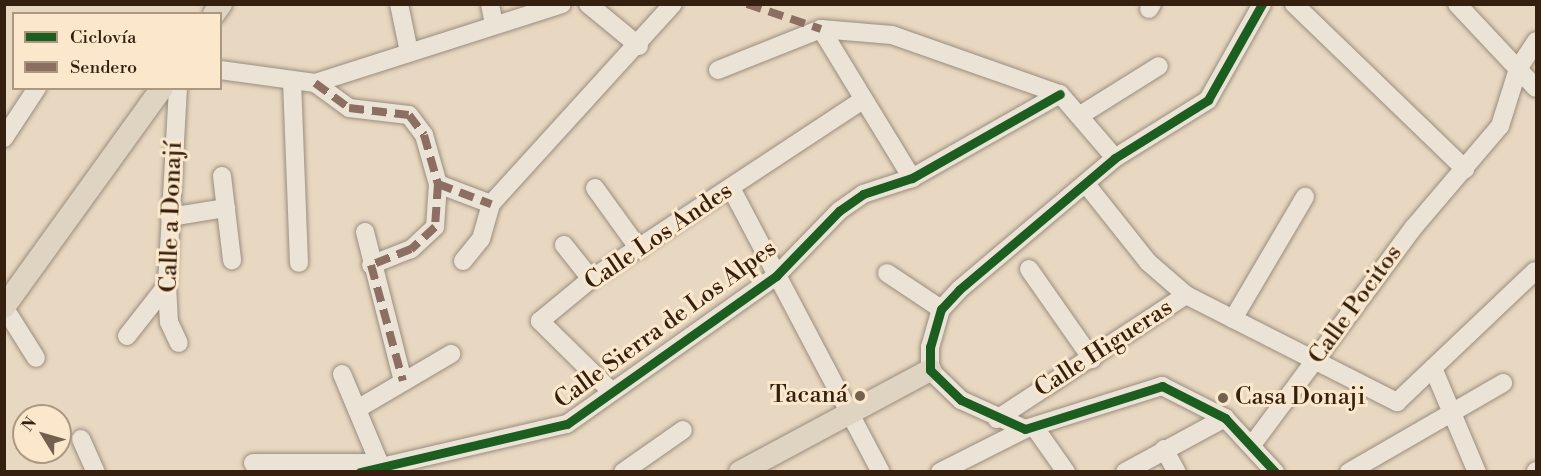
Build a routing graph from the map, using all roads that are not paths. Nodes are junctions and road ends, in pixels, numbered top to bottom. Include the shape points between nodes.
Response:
1 (399, 4) edge
2 (490, 4) edge
3 (562, 4) edge
4 (588, 4) edge
5 (673, 4) edge
6 (1262, 4) edge
7 (1294, 4) edge
8 (1457, 4) edge
9 (494, 24) junction
10 (821, 28) junction
11 (1536, 41) edge
12 (639, 46) junction
13 (409, 52) junction
14 (1159, 66) dead end
15 (1518, 69) junction
16 (222, 70) edge
17 (718, 70) dead end
18 (292, 81) junction
19 (315, 83) junction
20 (1536, 88) edge
21 (36, 90) edge
22 (161, 90) edge
23 (178, 90) edge
24 (1060, 94) junction
25 (862, 100) junction
26 (1079, 116) junction
27 (4, 138) edge
28 (1115, 158) junction
29 (1465, 169) junction
30 (222, 176) dead end
31 (912, 177) junction
32 (438, 184) junction
33 (1086, 184) junction
34 (595, 188) dead end
35 (732, 188) junction
36 (1305, 196) dead end
37 (491, 204) junction
38 (226, 208) junction
39 (170, 217) junction
40 (365, 232) dead end
41 (564, 245) dead end
42 (639, 249) junction
43 (232, 260) dead end
44 (463, 261) dead end
45 (299, 263) dead end
46 (371, 265) junction
47 (1029, 269) dead end
48 (1535, 271) dead end
49 (887, 273) dead end
50 (776, 276) junction
51 (591, 279) junction
52 (167, 285) junction
53 (1186, 296) junction
54 (4, 307) edge
55 (941, 309) junction
56 (1233, 319) junction
57 (127, 336) dead end
58 (179, 343) dead end
59 (451, 354) dead end
60 (36, 357) dead end
61 (1092, 359) junction
62 (1317, 359) junction
63 (1433, 368) junction
64 (930, 370) junction
65 (342, 374) dead end
66 (403, 381) junction
67 (1503, 383) dead end
68 (611, 391) junction
69 (359, 408) junction
70 (1452, 410) junction
71 (854, 414) junction
72 (1225, 418) junction
73 (997, 419) junction
74 (1030, 429) junction
75 (683, 430) dead end
76 (81, 439) dead end
77 (1252, 445) junction
78 (1164, 449) junction
79 (253, 463) dead end
80 (381, 467) edge
81 (90, 469) edge
82 (360, 471) edge
83 (623, 471) edge
84 (740, 471) edge
85 (881, 471) edge
86 (940, 471) edge
87 (1066, 471) edge
88 (1125, 471) edge
89 (1177, 471) edge
90 (1275, 471) edge
91 (1349, 471) edge
92 (1477, 471) edge

1 - 13 street
2 - 9 street
3 - 9 street
4 - 12 street
5 - 12 street
6 - 28 street via 1208,100
7 - 29 street
8 - 15 street
9 - 13 street
10 - 17 street
10 - 24 street via 892,34
10 - 25 street
11 - 15 street, Calle Pocitos
12 - 37 street
13 - 19 street
14 - 26 street
15 - 20 street
15 - 29 street, Calle Pocitos via 1500,126
16 - 18 street
18 - 19 street
18 - 45 street
19 - 32 street via 349,108 409,115 424,135
21 - 27 street
22 - 54 main road
23 - 39 street, Calle a Donají
24 - 26 street
24 - 31 street, Calle Sierra de Los Alpes
25 - 31 street
25 - 35 street, Calle Los Andes
26 - 28 street
28 - 33 street
29 - 62 street, Calle Pocitos via 1414,228
30 - 38 street
31 - 50 street, Calle Sierra de Los Alpes via 863,194 838,211
32 - 37 street
32 - 46 street via 435,227 426,240
33 - 53 street via 1148,262
33 - 55 street
34 - 42 street
35 - 42 street, Calle Los Andes
35 - 50 street
36 - 56 street
37 - 44 street via 481,239
38 - 39 street
38 - 43 street
39 - 52 street, Calle a Donají
40 - 46 street
41 - 51 street
42 - 51 street, Calle Los Andes
46 - 66 street
47 - 61 street
48 - 63 street, Calle Higueras
49 - 55 street
50 - 68 street, Calle Sierra de Los Alpes
50 - 71 street
51 - 68 street, Calle Los Andes via 540,321
52 - 57 street
52 - 58 street, Calle a Donají via 169,322
53 - 56 street, Calle Higueras
53 - 61 street, Calle Higueras
54 - 60 street
55 - 64 street via 930,347
56 - 62 street, Calle Higueras
59 - 66 street
61 - 73 street, Calle Higueras
62 - 63 street, Calle Higueras via 1397,402
62 - 77 street, Calle Pocitos
63 - 70 street
64 - 71 main road
64 - 73 street via 961,400
65 - 69 street
66 - 69 street
67 - 70 street
68 - 80 street, Calle Sierra de Los Alpes via 567,424
69 - 80 street
70 - 91 street
70 - 92 street
71 - 84 main road
71 - 85 street
72 - 74 street via 1162,386
72 - 77 street
72 - 78 street
73 - 74 street
74 - 86 street
74 - 87 street
75 - 83 street
76 - 81 street
77 - 90 street
78 - 88 street
78 - 89 street
79 - 80 street
80 - 82 street, Calle Sierra de Los Alpes

